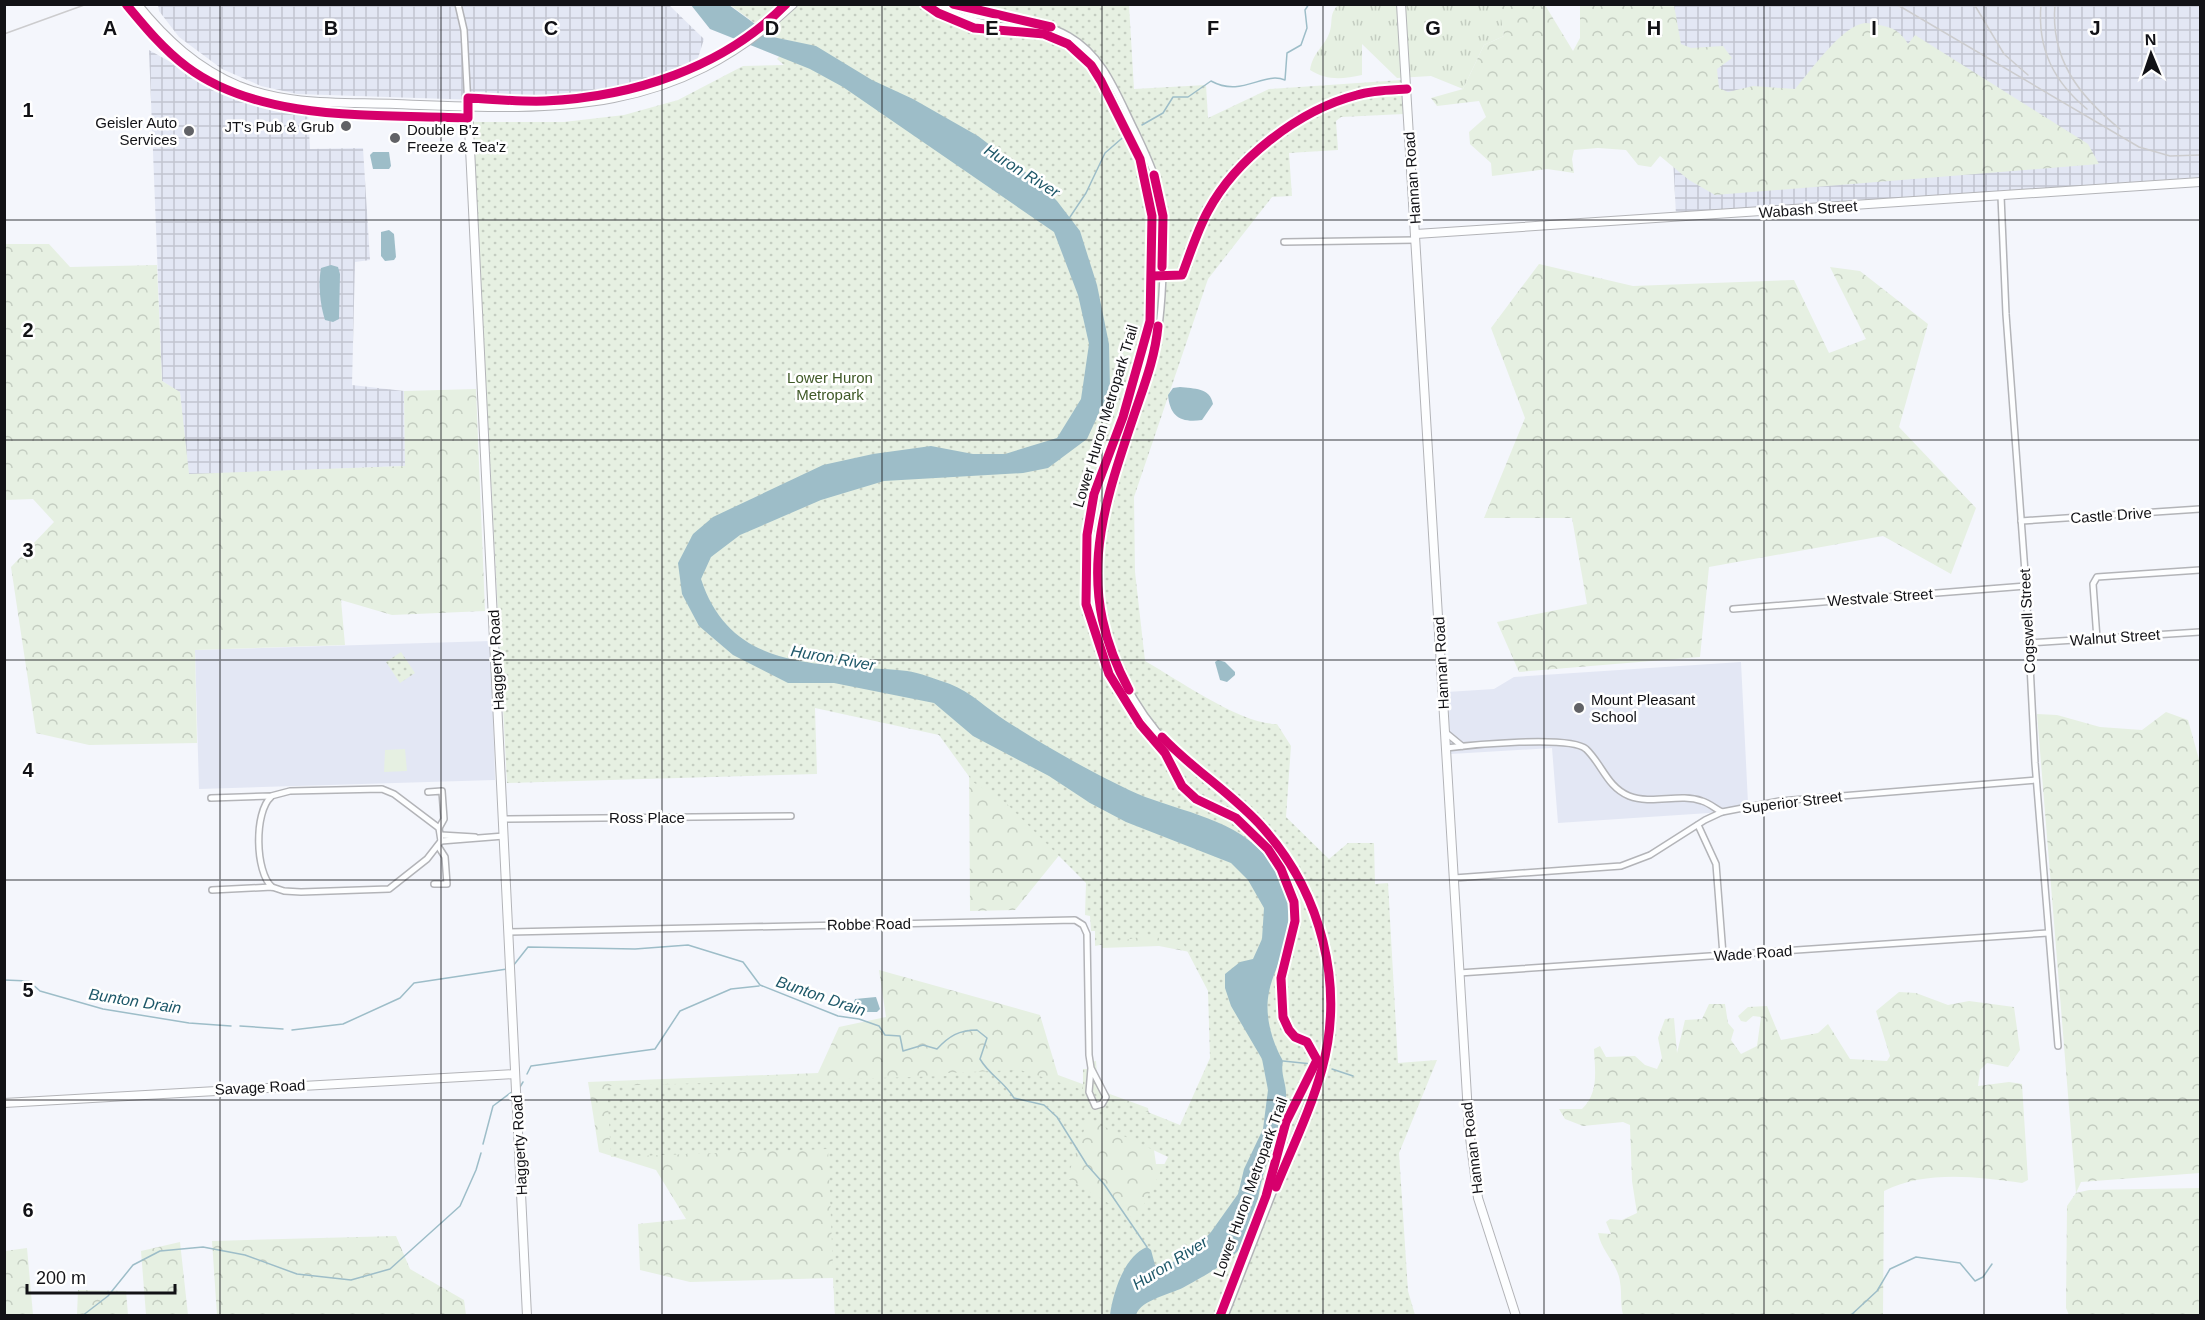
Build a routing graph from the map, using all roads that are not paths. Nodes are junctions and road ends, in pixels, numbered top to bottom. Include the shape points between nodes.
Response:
1 (137, 4) edge
2 (458, 4) edge
3 (793, 4) edge
4 (939, 4) edge
5 (945, 4) edge
6 (952, 4) edge
7 (1401, 4) edge
8 (1036, 23) junction
9 (468, 107) junction
10 (2200, 182) edge
11 (2001, 196) junction
12 (1416, 237) junction
13 (1284, 242) dead end
14 (2200, 509) edge
15 (2021, 520) junction
16 (2200, 570) edge
17 (2026, 586) junction
18 (1733, 609) dead end
19 (2200, 632) edge
20 (2097, 639) junction
21 (2030, 643) junction
22 (1445, 732) junction
23 (1462, 746) junction
24 (1446, 748) junction
25 (2036, 780) junction
26 (428, 792) dead end
27 (271, 796) junction
28 (211, 798) dead end
29 (1722, 812) junction
30 (791, 816) dead end
31 (504, 819) junction
32 (1698, 825) junction
33 (439, 828) junction
34 (504, 836) junction
35 (440, 841) junction
36 (1454, 878) junction
37 (434, 885) dead end
38 (272, 887) junction
39 (212, 890) dead end
40 (509, 932) junction
41 (2048, 933) junction
42 (1723, 955) junction
43 (1459, 972) junction
44 (2058, 1046) dead end
45 (1091, 1068) junction
46 (515, 1074) junction
47 (4, 1103) edge
48 (527, 1316) edge
49 (1225, 1316) edge
50 (1516, 1316) edge

1 - 9 street via 167,39 201,66 266,95 318,102
2 - 9 street, Haggerty Road via 464,30
3 - 9 street via 731,53 676,80 615,99 542,108
4 - 8 street via 977,21
5 - 8 street via 972,15
6 - 8 street
7 - 12 street, Hannan Road
8 - 49 street via 1069,36 1103,68 1149,162 1162,206 1155,348 1099,533 1098,586 1109,644 1130,692 1157,731 1255,820 1287,859 1316,917 1328,968 1330,1024 1318,1080
9 - 31 street, Haggerty Road
10 - 11 street, Wabash Street
11 - 12 street, Wabash Street
11 - 15 street, Cogswell Street
12 - 13 street, Wabash Street
12 - 22 street, Hannan Road
14 - 15 street, Castle Drive
15 - 17 street, Cogswell Street
16 - 20 street via 2097,577 2092,584
17 - 18 street, Westvale Street
17 - 21 street, Cogswell Street
19 - 20 street, Walnut Street
20 - 21 street, Walnut Street
21 - 25 street, Cogswell Street
22 - 23 street
22 - 24 street, Hannan Road
23 - 24 street
23 - 29 street via 1575,743 1594,758 1616,788 1630,796 1701,801
24 - 36 street, Hannan Road
25 - 29 street, Superior Street via 1783,800
25 - 41 street, Cogswell Street
26 - 33 street via 442,791 444,819
27 - 28 street
27 - 33 street via 290,791 386,790
27 - 38 street via 260,814 260,841 262,870
29 - 32 street, Superior Street
30 - 31 street, Ross Place
31 - 34 street, Haggerty Road
32 - 36 street, Superior Street via 1650,855 1622,866
32 - 42 street via 1716,864
33 - 35 street
34 - 35 street
34 - 40 street, Haggerty Road
35 - 37 street via 447,884
35 - 38 street via 389,889 301,892
36 - 43 street, Hannan Road
38 - 39 street
40 - 45 street, Robbe Road via 1075,920 1087,934
40 - 46 street, Haggerty Road
41 - 42 street, Wade Road
41 - 44 street, Cogswell Street
42 - 43 street, Wade Road
43 - 50 street, Hannan Road via 1476,1188
45 - 45 street, Robbe Road via 1091,1100 1095,1106 1106,1097
46 - 47 street, Savage Road
46 - 48 street, Haggerty Road

